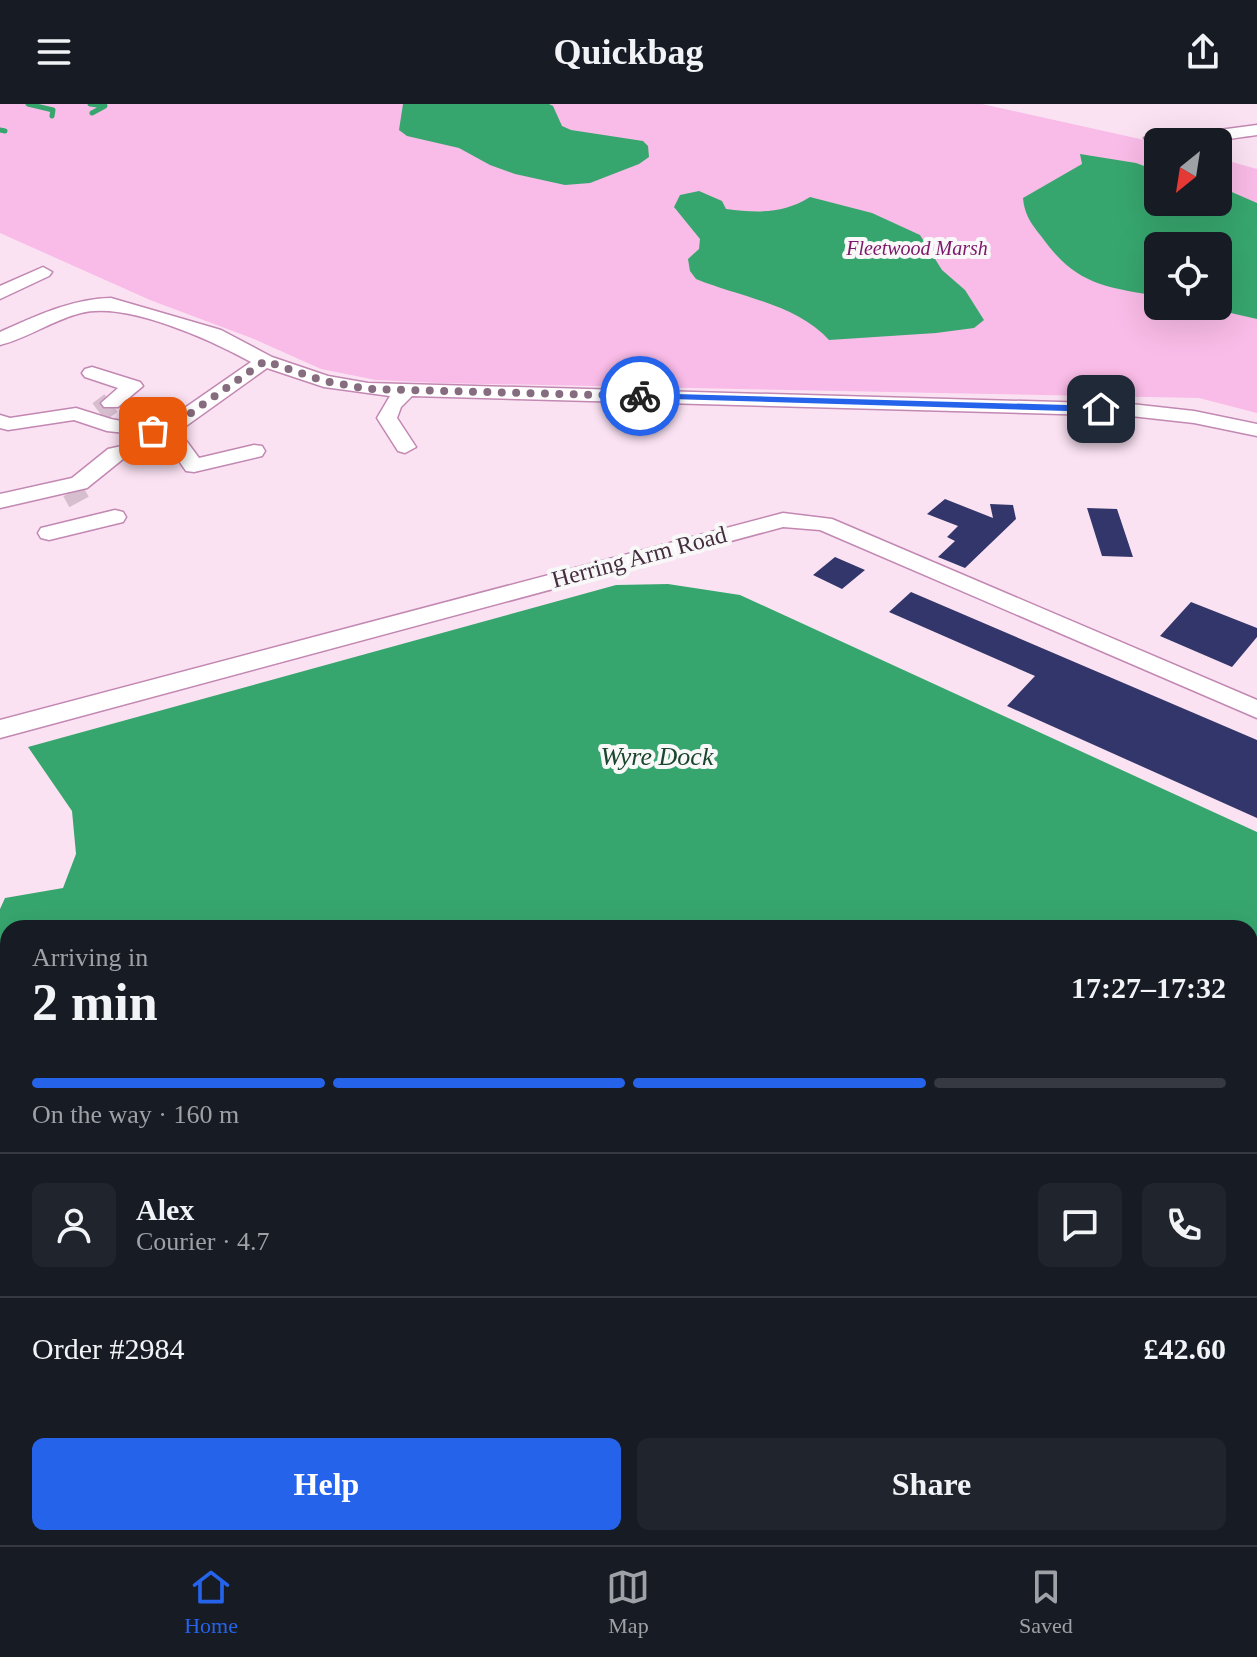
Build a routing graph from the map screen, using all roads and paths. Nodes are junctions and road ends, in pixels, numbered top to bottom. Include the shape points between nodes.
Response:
1 (1257, 130) edge
2 (1232, 133) edge
3 (43, 272) dead end
4 (0, 293) edge
5 (4, 334) edge
6 (265, 361) junction
7 (92, 373) dead end
8 (407, 390) junction
9 (102, 414) junction
10 (0, 421) edge
11 (1257, 430) edge
12 (172, 434) junction
13 (252, 447) dead end
14 (405, 447) dead end
15 (116, 454) junction
16 (74, 493) junction
17 (0, 501) edge
18 (115, 517) dead end
19 (90, 523) junction
20 (49, 533) dead end
21 (1257, 710) edge
22 (0, 729) edge

1 - 2 street
3 - 4 street
5 - 6 street via 70,311 111,304 214,334
6 - 8 street via 324,381
6 - 12 street
7 - 9 street via 133,386
8 - 11 street via 1131,410
8 - 14 street via 387,418
9 - 10 street
9 - 12 street via 137,430
9 - 15 street
12 - 13 street via 194,466
12 - 15 street
15 - 16 street
16 - 17 street
16 - 19 street
18 - 19 street
19 - 20 street
21 - 22 street, Herring Arm Road via 824,524 793,520

